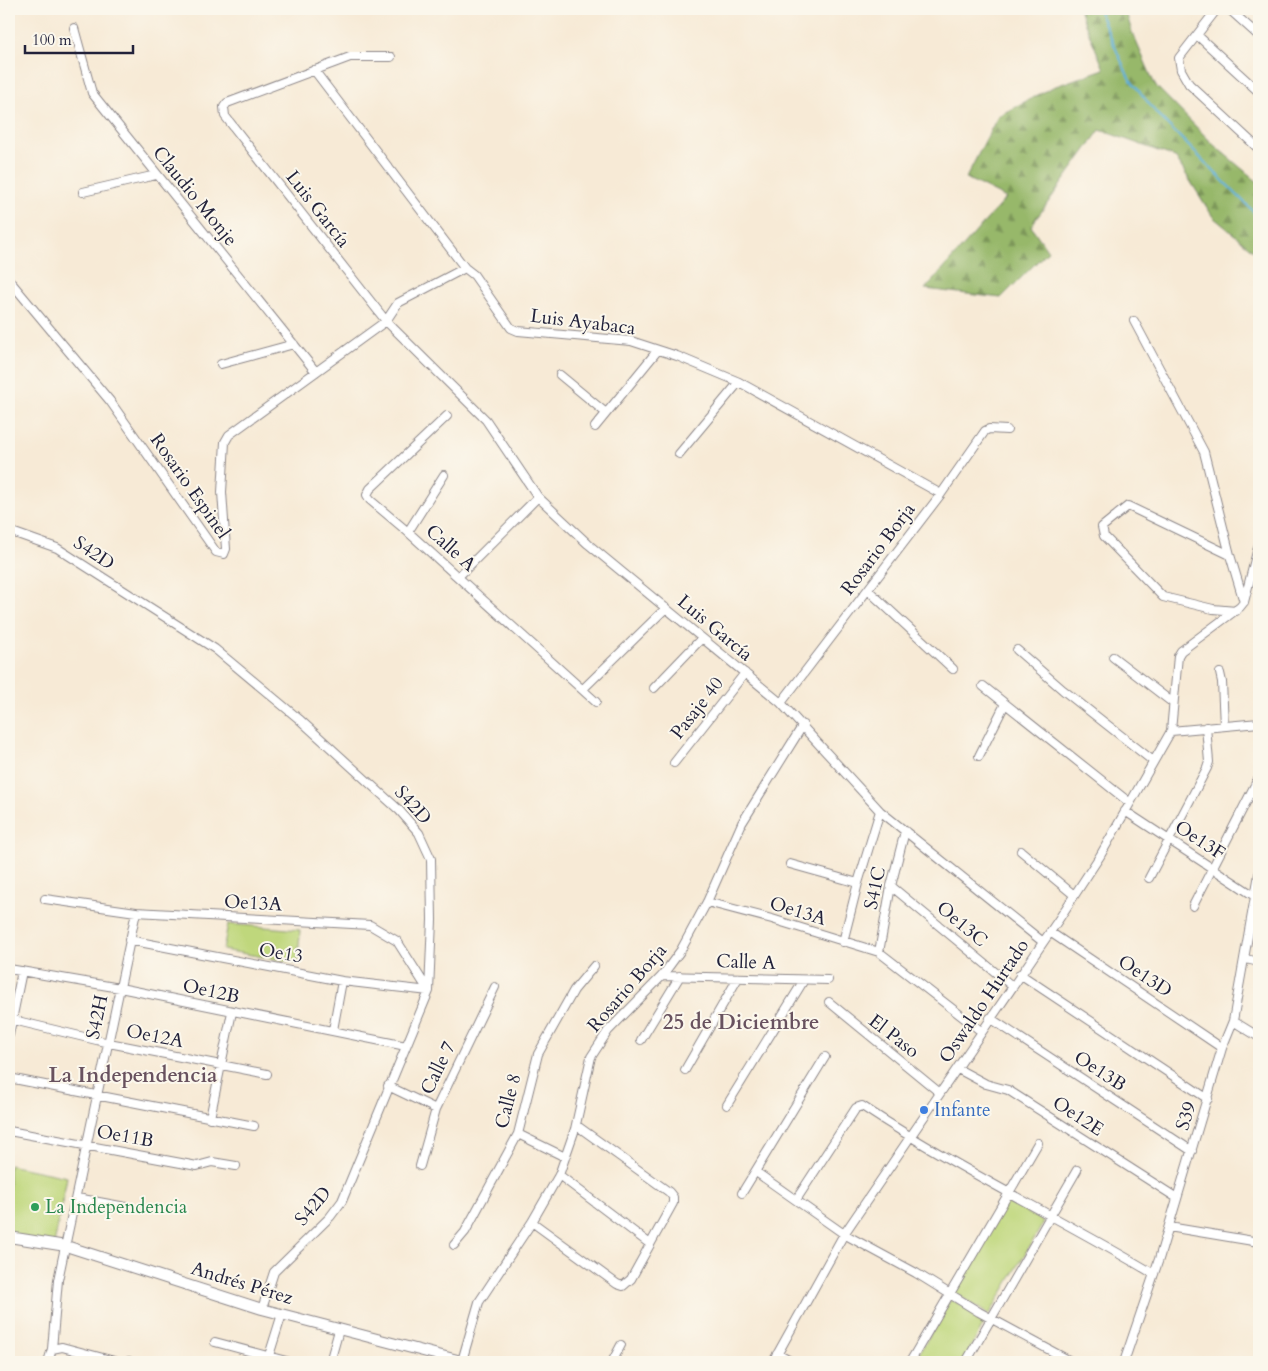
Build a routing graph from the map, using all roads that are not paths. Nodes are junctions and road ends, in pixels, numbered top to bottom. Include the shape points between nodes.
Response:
1 (1217, 9) edge
2 (1229, 9) edge
3 (74, 28) dead end
4 (1197, 35) junction
5 (1259, 36) edge
6 (391, 57) dead end
7 (314, 70) junction
8 (1259, 92) edge
9 (1259, 148) edge
10 (156, 174) junction
11 (83, 192) dead end
12 (465, 268) junction
13 (9, 280) edge
14 (386, 321) junction
15 (1134, 321) dead end
16 (294, 344) junction
17 (658, 350) junction
18 (221, 364) dead end
19 (316, 372) junction
20 (560, 375) dead end
21 (739, 382) junction
22 (606, 413) junction
23 (447, 416) dead end
24 (594, 427) dead end
25 (1007, 430) dead end
26 (680, 454) dead end
27 (444, 475) dead end
28 (941, 494) junction
29 (538, 497) junction
30 (9, 531) edge
31 (408, 532) junction
32 (1259, 544) edge
33 (1230, 555) junction
34 (458, 577) junction
35 (868, 590) junction
36 (1244, 602) junction
37 (666, 608) junction
38 (1236, 611) junction
39 (702, 638) junction
40 (1018, 650) dead end
41 (1113, 657) dead end
42 (953, 669) dead end
43 (745, 673) junction
44 (1220, 673) dead end
45 (983, 686) dead end
46 (654, 688) dead end
47 (583, 689) junction
48 (596, 702) dead end
49 (781, 703) junction
50 (1174, 703) junction
51 (1005, 704) junction
52 (1259, 723) edge
53 (802, 725) junction
54 (1224, 726) junction
55 (1206, 728) junction
56 (1171, 731) junction
57 (979, 756) dead end
58 (1153, 761) junction
59 (674, 763) dead end
60 (1259, 777) edge
61 (1128, 807) junction
62 (880, 811) junction
63 (905, 831) junction
64 (1168, 839) junction
65 (1021, 851) dead end
66 (790, 864) dead end
67 (1213, 868) junction
68 (1259, 874) edge
69 (1149, 878) dead end
70 (858, 883) junction
71 (891, 886) junction
72 (1074, 895) junction
73 (1256, 897) junction
74 (44, 899) dead end
75 (707, 902) junction
76 (1193, 906) dead end
77 (1257, 911) edge
78 (136, 912) junction
79 (1050, 932) junction
80 (129, 940) junction
81 (844, 942) junction
82 (1043, 942) junction
83 (879, 952) junction
84 (1246, 959) junction
85 (1259, 962) edge
86 (594, 966) dead end
87 (9, 969) edge
88 (22, 971) junction
89 (1020, 974) junction
90 (662, 976) junction
91 (680, 976) junction
92 (738, 978) junction
93 (804, 980) junction
94 (828, 980) dead end
95 (342, 981) junction
96 (1012, 986) junction
97 (495, 987) dead end
98 (120, 988) junction
99 (429, 991) junction
100 (829, 1002) dead end
101 (232, 1012) junction
102 (990, 1018) junction
103 (10, 1020) edge
104 (1233, 1021) junction
105 (334, 1030) junction
106 (981, 1031) junction
107 (9, 1035) edge
108 (1259, 1037) edge
109 (641, 1040) dead end
110 (108, 1043) junction
111 (406, 1046) junction
112 (1222, 1048) junction
113 (825, 1057) dead end
114 (221, 1066) junction
115 (958, 1069) junction
116 (685, 1070) dead end
117 (267, 1074) dead end
118 (9, 1078) edge
119 (388, 1086) junction
120 (940, 1093) junction
121 (96, 1094) junction
122 (1208, 1099) junction
123 (727, 1104) dead end
124 (436, 1109) junction
125 (210, 1118) junction
126 (576, 1125) junction
127 (254, 1126) dead end
128 (9, 1131) edge
129 (518, 1134) junction
130 (910, 1138) junction
131 (1038, 1143) dead end
132 (88, 1146) junction
133 (1192, 1150) junction
134 (565, 1157) junction
135 (236, 1166) dead end
136 (420, 1166) dead end
137 (1077, 1170) dead end
138 (756, 1172) junction
139 (560, 1175) junction
140 (742, 1192) dead end
141 (1010, 1192) junction
142 (77, 1198) junction
143 (1177, 1198) junction
144 (796, 1200) junction
145 (131, 1208) dead end
146 (1051, 1216) junction
147 (532, 1222) junction
148 (1169, 1227) junction
149 (844, 1234) junction
150 (9, 1238) edge
151 (1259, 1242) edge
152 (650, 1244) junction
153 (454, 1245) dead end
154 (66, 1246) junction
155 (1154, 1274) junction
156 (950, 1294) junction
157 (262, 1309) junction
158 (282, 1314) junction
159 (992, 1319) junction
160 (339, 1330) junction
161 (215, 1342) dead end
162 (621, 1346) dead end
163 (52, 1349) junction
164 (778, 1354) junction
165 (268, 1359) edge
166 (450, 1360) edge
167 (464, 1361) edge
168 (48, 1362) edge
169 (118, 1362) edge
170 (290, 1362) edge
171 (330, 1362) edge
172 (612, 1362) edge
173 (773, 1362) edge
174 (792, 1362) edge
175 (910, 1362) edge
176 (966, 1362) edge
177 (1072, 1362) edge
178 (1124, 1362) edge

1 - 4 street
2 - 5 street
3 - 10 street, Claudio Monje via 92,93
4 - 8 street
4 - 9 street via 1179,58 1181,70 1189,84
6 - 7 street via 350,57
7 - 12 street, Luis Ayabaca
7 - 14 street, Luis García via 227,103 223,110
10 - 11 street
10 - 16 street, Claudio Monje
12 - 14 street via 398,303
12 - 17 street, Luis Ayabaca via 474,275 511,328 518,331 631,341
13 - 19 street, Rosario Espinel via 110,401 216,552 222,555 226,549 222,492 225,442
14 - 19 street, Rosario Espinel
14 - 29 street, Luis García via 486,420
15 - 33 street via 1204,452
16 - 18 street
16 - 19 street, Claudio Monje
17 - 21 street, Luis Ayabaca
17 - 22 street
20 - 22 street
21 - 26 street
21 - 28 street, Luis Ayabaca
22 - 24 street
23 - 31 street, Calle A via 368,493 370,500
25 - 28 street, Rosario Borja via 990,429 985,432
27 - 31 street
28 - 35 street, Rosario Borja
29 - 34 street
29 - 37 street, Luis García via 588,544
30 - 99 street, S42D via 57,548 215,649 299,719 399,810 419,833 431,859
31 - 34 street, Calle A
32 - 36 street
33 - 36 street
33 - 38 street via 1128,506 1102,527 1104,536 1163,597
34 - 47 street, Calle A
35 - 42 street
35 - 49 street, Rosario Borja
36 - 38 street
37 - 39 street, Luis García
37 - 47 street
38 - 50 street via 1181,651
39 - 43 street, Luis García
39 - 46 street
40 - 58 street
41 - 50 street
43 - 49 street, Luis García
43 - 59 street, Pasaje 40
44 - 54 street
45 - 51 street, Oe13F
47 - 48 street, Calle A
49 - 53 street, Luis García
50 - 56 street
51 - 57 street
51 - 61 street, Oe13F
52 - 54 street
53 - 62 street, Luis García
53 - 75 street, Rosario Borja via 742,823
54 - 55 street
55 - 56 street
55 - 64 street via 1209,762
56 - 58 street, Oswaldo Hurtado
58 - 61 street, Oswaldo Hurtado
60 - 67 street
61 - 64 street, Oe13F
61 - 72 street, Oswaldo Hurtado
62 - 63 street, Luis García
62 - 70 street
63 - 71 street, S41C
63 - 82 street, Luis García
64 - 67 street, Oe13F
64 - 69 street
65 - 72 street
66 - 70 street
67 - 73 street, Oe13F
67 - 76 street
68 - 73 street, S39
70 - 81 street
71 - 83 street, S41C
71 - 96 street, Oe13C
72 - 79 street, Oswaldo Hurtado
73 - 77 street, S39
74 - 78 street, Oe13A
75 - 81 street, Oe13A
75 - 90 street, Rosario Borja via 682,950
77 - 84 street, S39
78 - 80 street, S42H
78 - 99 street, Oe13A via 370,926 397,941
79 - 82 street, Oswaldo Hurtado
79 - 112 street, Oe13D
80 - 95 street, Oe13
80 - 98 street, S42H
81 - 83 street, Oe13A
82 - 89 street, Oswaldo Hurtado
83 - 106 street
84 - 85 street
84 - 104 street, S39
86 - 129 street, Calle 8 via 574,990 538,1054
87 - 88 street, Oe12B
88 - 98 street, Oe12B
88 - 103 street
89 - 96 street, Oswaldo Hurtado
89 - 122 street
90 - 91 street, Calle A
90 - 126 street, Rosario Borja via 608,1031 591,1057
91 - 92 street, Calle A
91 - 109 street
92 - 93 street, Calle A
92 - 116 street
93 - 94 street, Calle A
93 - 123 street
95 - 99 street, Oe13
95 - 105 street
96 - 102 street, Oswaldo Hurtado
97 - 124 street, Calle 7
98 - 101 street, Oe12B
98 - 110 street, S42H
99 - 111 street, S42D
100 - 120 street, El Paso
101 - 105 street, Oe12B
101 - 114 street
102 - 106 street, Oswaldo Hurtado
102 - 133 street, Oe13B
103 - 107 street
103 - 110 street, Oe12A
104 - 108 street
104 - 112 street, S39
105 - 111 street, Oe12B
106 - 115 street, Oswaldo Hurtado
110 - 114 street, Oe12A
110 - 121 street, S42H
111 - 119 street, S42D
112 - 122 street, S39
113 - 138 street
114 - 117 street, Oe12A
114 - 125 street
115 - 120 street, Oswaldo Hurtado
115 - 143 street, Oe12E via 980,1081 1008,1090
118 - 121 street
119 - 124 street
119 - 157 street, S42D via 342,1201 274,1272
120 - 130 street, Oswaldo Hurtado
121 - 125 street
121 - 132 street, S42H
122 - 133 street, S39
124 - 136 street, Calle 7
125 - 127 street
126 - 134 street, Rosario Borja
126 - 152 street via 673,1197 673,1203
128 - 132 street, Oe11B
129 - 134 street
129 - 153 street, Calle 8 via 465,1232
130 - 141 street
130 - 144 street via 859,1106
130 - 149 street, Oswaldo Hurtado
131 - 141 street
132 - 135 street, Oe11B via 197,1166 212,1162
132 - 142 street, S42H
133 - 143 street, S39
134 - 139 street, Rosario Borja
137 - 146 street
138 - 140 street
138 - 144 street
139 - 147 street, Rosario Borja
139 - 152 street
141 - 146 street
141 - 156 street
142 - 145 street
142 - 154 street, S42H
143 - 148 street, S39
144 - 149 street
146 - 155 street
146 - 159 street
147 - 152 street via 623,1286 631,1279
147 - 167 street, Rosario Borja via 479,1302
148 - 151 street
148 - 155 street, S39
149 - 156 street
149 - 164 street, Oswaldo Hurtado
150 - 154 street, Andrés Pérez
154 - 157 street, Andrés Pérez
154 - 163 street, S42H via 56,1300
155 - 178 street, S39
156 - 159 street
156 - 175 street
157 - 158 street, Andrés Pérez
158 - 160 street, Andrés Pérez
158 - 165 street
159 - 176 street
159 - 177 street
160 - 166 street, Andrés Pérez
160 - 171 street
161 - 165 street
162 - 172 street
163 - 168 street, S42H
163 - 169 street via 62,1346
164 - 173 street, Oswaldo Hurtado
164 - 174 street
165 - 170 street
166 - 167 street, Andrés Pérez

